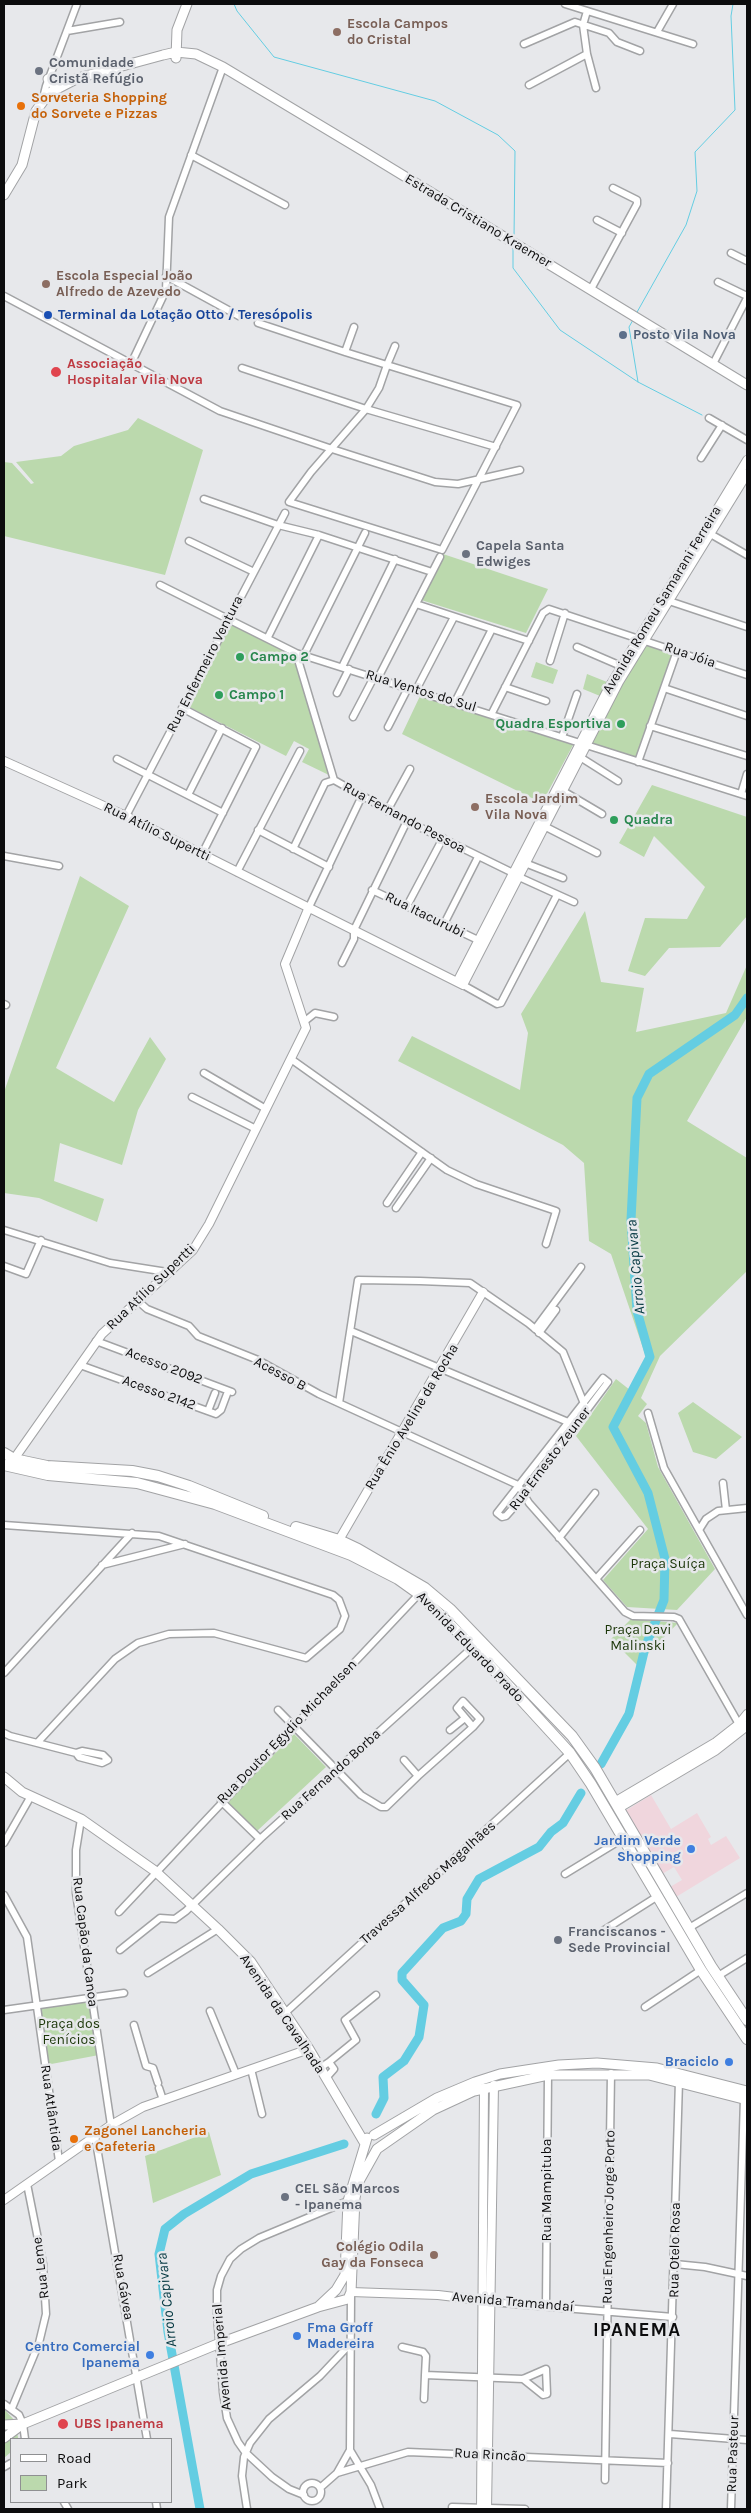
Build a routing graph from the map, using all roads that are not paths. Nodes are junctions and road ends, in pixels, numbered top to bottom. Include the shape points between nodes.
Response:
1 (77, 4) edge
2 (187, 4) edge
3 (564, 4) edge
4 (674, 4) edge
5 (587, 11) junction
6 (120, 22) dead end
7 (583, 25) junction
8 (67, 31) junction
9 (657, 32) junction
10 (176, 34) junction
11 (524, 44) dead end
12 (693, 44) dead end
13 (640, 51) dead end
14 (196, 54) junction
15 (587, 54) junction
16 (163, 55) junction
17 (176, 55) junction
18 (206, 60) junction
19 (123, 67) junction
20 (223, 67) junction
21 (48, 79) junction
22 (529, 85) dead end
23 (596, 88) dead end
24 (50, 93) junction
25 (191, 155) junction
26 (7, 188) edge
27 (613, 188) dead end
28 (4, 195) edge
29 (284, 205) dead end
30 (596, 220) dead end
31 (622, 233) junction
32 (732, 253) dead end
33 (747, 259) edge
34 (166, 276) junction
35 (718, 282) dead end
36 (591, 289) junction
37 (4, 296) edge
38 (747, 297) edge
39 (239, 316) dead end
40 (258, 323) dead end
41 (354, 327) dead end
42 (394, 346) dead end
43 (345, 352) junction
44 (131, 364) junction
45 (713, 364) junction
46 (387, 365) junction
47 (242, 368) dead end
48 (747, 385) edge
49 (366, 409) junction
50 (709, 418) dead end
51 (722, 425) junction
52 (747, 440) edge
53 (496, 447) junction
54 (332, 449) junction
55 (701, 458) dead end
56 (747, 460) edge
57 (520, 470) dead end
58 (747, 474) edge
59 (478, 481) junction
60 (204, 499) dead end
61 (284, 512) dead end
62 (278, 525) junction
63 (707, 532) junction
64 (365, 533) dead end
65 (319, 535) junction
66 (189, 541) dead end
67 (358, 548) junction
68 (747, 555) edge
69 (440, 557) dead end
70 (395, 559) junction
71 (252, 571) junction
72 (432, 572) junction
73 (160, 585) dead end
74 (669, 601) junction
75 (416, 604) junction
76 (565, 613) junction
77 (454, 616) junction
78 (228, 618) junction
79 (747, 627) edge
80 (492, 629) junction
81 (268, 637) junction
82 (642, 639) junction
83 (529, 640) junction
84 (577, 648) dead end
85 (677, 651) junction
86 (296, 653) junction
87 (304, 655) junction
88 (550, 661) dead end
89 (622, 666) junction
90 (342, 667) junction
91 (349, 669) junction
92 (747, 675) edge
93 (376, 677) junction
94 (505, 687) junction
95 (408, 688) junction
96 (664, 688) junction
97 (416, 690) junction
98 (337, 693) dead end
99 (577, 694) dead end
100 (546, 701) dead end
101 (455, 702) junction
102 (182, 708) junction
103 (492, 713) junction
104 (353, 716) dead end
105 (747, 716) edge
106 (650, 726) junction
107 (388, 727) dead end
108 (222, 728) junction
109 (562, 738) junction
110 (583, 744) junction
111 (300, 751) dead end
112 (747, 756) edge
113 (580, 757) junction
114 (117, 759) dead end
115 (4, 761) edge
116 (638, 762) junction
117 (410, 769) dead end
118 (747, 774) edge
119 (147, 775) junction
120 (334, 780) junction
121 (618, 781) dead end
122 (564, 782) junction
123 (562, 791) junction
124 (188, 795) junction
125 (744, 795) edge
126 (362, 796) junction
127 (387, 810) junction
128 (223, 813) junction
129 (602, 814) dead end
130 (126, 816) junction
131 (407, 821) junction
132 (544, 826) junction
133 (258, 830) junction
134 (535, 837) junction
135 (443, 838) junction
136 (293, 848) junction
137 (597, 853) dead end
138 (202, 854) junction
139 (4, 856) edge
140 (478, 857) junction
141 (526, 863) junction
142 (59, 866) dead end
143 (329, 867) junction
144 (237, 872) junction
145 (516, 875) junction
146 (563, 878) dead end
147 (372, 890) junction
148 (557, 895) junction
149 (574, 902) dead end
150 (407, 906) junction
151 (309, 907) junction
152 (498, 911) junction
153 (444, 924) junction
154 (354, 930) junction
155 (478, 940) junction
156 (342, 963) dead end
157 (460, 984) junction
158 (334, 1017) dead end
159 (305, 1021) junction
160 (291, 1059) junction
161 (204, 1072) dead end
162 (192, 1097) dead end
163 (266, 1109) junction
164 (256, 1129) junction
165 (422, 1152) junction
166 (431, 1158) junction
167 (388, 1203) dead end
168 (396, 1208) dead end
169 (4, 1230) edge
170 (40, 1240) junction
171 (546, 1244) dead end
172 (4, 1266) edge
173 (582, 1267) dead end
174 (167, 1272) junction
175 (483, 1292) junction
176 (138, 1301) junction
177 (556, 1310) dead end
178 (351, 1331) junction
179 (537, 1331) junction
180 (96, 1341) junction
181 (80, 1365) junction
182 (441, 1368) junction
183 (215, 1392) dead end
184 (230, 1393) joint
185 (583, 1402) junction
186 (339, 1403) junction
187 (208, 1411) junction
188 (587, 1411) junction
189 (648, 1412) dead end
190 (568, 1422) junction
191 (402, 1432) junction
192 (4, 1454) edge
193 (14, 1459) junction
194 (4, 1465) edge
195 (140, 1478) junction
196 (723, 1483) dead end
197 (518, 1486) junction
198 (188, 1490) junction
199 (595, 1493) dead end
200 (524, 1494) junction
201 (747, 1508) edge
202 (726, 1510) junction
203 (4, 1525) edge
204 (640, 1530) dead end
205 (700, 1530) junction
206 (132, 1533) junction
207 (559, 1538) junction
208 (186, 1544) junction
209 (337, 1544) junction
210 (101, 1565) junction
211 (596, 1579) junction
212 (420, 1594) junction
213 (747, 1615) edge
214 (472, 1647) junction
215 (4, 1673) edge
216 (278, 1710) dead end
217 (747, 1714) edge
218 (465, 1718) junction
219 (293, 1725) junction
220 (473, 1727) junction
221 (743, 1727) edge
222 (450, 1730) dead end
223 (4, 1733) edge
224 (38, 1742) junction
225 (76, 1753) dead end
226 (570, 1753) junction
227 (404, 1760) dead end
228 (337, 1770) junction
229 (418, 1776) junction
230 (4, 1777) edge
231 (32, 1796) junction
232 (221, 1801) junction
233 (617, 1805) junction
234 (81, 1819) junction
235 (612, 1820) junction
236 (624, 1838) junction
237 (260, 1839) junction
238 (4, 1843) edge
239 (155, 1871) junction
240 (565, 1874) dead end
241 (747, 1893) edge
242 (4, 1895) edge
243 (658, 1896) junction
244 (193, 1905) junction
245 (666, 1909) junction
246 (119, 1912) dead end
247 (680, 1914) junction
248 (689, 1928) junction
249 (218, 1929) junction
250 (601, 1932) dead end
251 (120, 1950) dead end
252 (747, 1958) edge
253 (701, 1970) junction
254 (148, 1973) dead end
255 (718, 1976) junction
256 (124, 1993) dead end
257 (376, 1995) dead end
258 (91, 1998) junction
259 (37, 2005) junction
260 (645, 2007) dead end
261 (4, 2010) edge
262 (210, 2011) dead end
263 (285, 2014) junction
264 (747, 2020) edge
265 (134, 2025) dead end
266 (747, 2039) edge
267 (308, 2049) junction
268 (329, 2062) junction
269 (320, 2068) junction
270 (251, 2069) junction
271 (236, 2074) junction
272 (612, 2074) junction
273 (548, 2075) junction
274 (326, 2078) junction
275 (679, 2081) junction
276 (494, 2085) junction
277 (484, 2088) junction
278 (746, 2096) edge
279 (162, 2100) junction
280 (262, 2114) dead end
281 (111, 2125) junction
282 (95, 2136) junction
283 (368, 2139) junction
284 (377, 2148) junction
285 (59, 2161) junction
286 (488, 2163) junction
287 (27, 2184) junction
288 (4, 2200) edge
289 (348, 2201) junction
290 (675, 2264) junction
291 (738, 2274) junction
292 (747, 2276) edge
293 (338, 2288) junction
294 (348, 2295) junction
295 (487, 2301) junction
296 (546, 2305) junction
297 (318, 2307) junction
298 (608, 2311) junction
299 (673, 2317) junction
300 (352, 2342) junction
301 (220, 2343) junction
302 (402, 2347) dead end
303 (426, 2375) junction
304 (138, 2377) junction
305 (486, 2377) junction
306 (524, 2380) junction
307 (424, 2399) dead end
308 (4, 2404) edge
309 (12, 2408) junction
310 (24, 2424) junction
311 (7, 2430) edge
312 (670, 2434) junction
313 (25, 2438) edge
314 (147, 2438) edge
315 (734, 2438) junction
316 (747, 2440) edge
317 (350, 2450) junction
318 (246, 2452) junction
319 (485, 2454) junction
320 (606, 2461) junction
321 (668, 2463) junction
322 (359, 2466) junction
323 (337, 2473) junction
324 (605, 2480) dead end
325 (320, 2488) junction
326 (304, 2495) junction
327 (313, 2501) junction
328 (452, 2507) dead end
329 (484, 2508) edge
330 (247, 2509) edge
331 (314, 2509) edge
332 (380, 2509) edge
333 (525, 2509) edge
334 (666, 2509) edge
335 (730, 2509) edge

1 - 8 street
2 - 10 main road
3 - 5 street
4 - 9 street
5 - 7 street
5 - 9 street
6 - 8 street
7 - 11 street via 570,22
7 - 13 street via 609,33 617,42
7 - 15 street
8 - 21 street
9 - 12 street
10 - 14 main road
10 - 16 main road
10 - 17 main road
14 - 17 main road, Estrada Cristiano Kraemer
14 - 18 main road, Estrada Cristiano Kraemer
15 - 22 street
15 - 23 street
16 - 17 main road, Estrada Cristiano Kraemer
16 - 19 main road, Estrada Cristiano Kraemer
17 - 18 main road, Estrada Cristiano Kraemer
17 - 19 main road, Estrada Cristiano Kraemer
18 - 20 main road, Estrada Cristiano Kraemer
19 - 24 main road, Estrada Cristiano Kraemer via 78,78
20 - 25 street
20 - 36 main road, Estrada Cristiano Kraemer
21 - 24 main road
21 - 24 street
24 - 26 main road via 36,111 22,165
25 - 29 street
25 - 34 street via 169,217
26 - 28 main road
27 - 31 street via 638,202
30 - 31 street
31 - 36 street
32 - 33 street
34 - 39 street
34 - 44 street via 166,290
35 - 38 street
36 - 45 main road, Estrada Cristiano Kraemer
37 - 44 street
38 - 45 street
40 - 43 street
41 - 43 street
42 - 46 street
43 - 46 street
44 - 54 street via 220,411
45 - 48 main road, Estrada Cristiano Kraemer
46 - 49 street via 379,388
46 - 53 street via 517,405
47 - 49 street
49 - 53 street
49 - 54 street
50 - 51 street
51 - 52 street
51 - 55 street
53 - 59 street
54 - 59 street via 435,482 458,484
54 - 59 street via 289,502 442,550
56 - 63 street, Avenida Romeu Samarani Ferreira
57 - 59 street
58 - 63 street, Avenida Romeu Samarani Ferreira
60 - 62 street
61 - 62 street, Rua Enfermeiro Ventura
62 - 65 street
62 - 71 street, Rua Enfermeiro Ventura
63 - 68 street
63 - 74 street, Avenida Romeu Samarani Ferreira
63 - 82 street, Avenida Romeu Samarani Ferreira
64 - 67 street
65 - 67 street
65 - 81 street
66 - 71 street
67 - 70 street
67 - 87 street
69 - 72 street
70 - 72 street
70 - 90 street
71 - 78 street, Rua Enfermeiro Ventura
72 - 75 street
73 - 78 street, Rua Ventos do Sul
74 - 79 street
74 - 82 street, Avenida Romeu Samarani Ferreira
75 - 77 street
75 - 93 street
76 - 82 street, Rua Jóia
76 - 83 street, Rua Jóia via 547,609
76 - 88 street
77 - 80 street
77 - 97 street
78 - 81 street, Rua Ventos do Sul
78 - 102 street, Rua Enfermeiro Ventura
80 - 83 street
80 - 101 street
81 - 86 street, Rua Ventos do Sul
82 - 85 street, Rua Jóia
82 - 89 street, Avenida Romeu Samarani Ferreira
82 - 110 street, Avenida Romeu Samarani Ferreira
83 - 94 street
84 - 89 street
85 - 92 street, Rua Jóia
85 - 96 street
86 - 87 street, Rua Ventos do Sul
86 - 120 street, Rua Fernando Pessoa
87 - 90 street, Rua Ventos do Sul
89 - 110 street, Avenida Romeu Samarani Ferreira
90 - 91 street, Rua Ventos do Sul
91 - 93 street, Rua Ventos do Sul
91 - 98 street
93 - 95 street, Rua Ventos do Sul
93 - 104 street
94 - 100 street
94 - 103 street
95 - 97 street, Rua Ventos do Sul
95 - 107 street
96 - 105 street
96 - 106 street
97 - 101 street, Rua Ventos do Sul
99 - 109 street
101 - 103 street, Rua Ventos do Sul
102 - 108 street
102 - 119 street, Rua Enfermeiro Ventura
103 - 109 street, Rua Ventos do Sul
106 - 112 street
106 - 116 street
108 - 124 street
108 - 128 street via 256,746
109 - 110 street, Rua Ventos do Sul
110 - 113 street, Avenida Romeu Samarani Ferreira
110 - 116 street, Rua Ventos do Sul
110 - 122 street, Avenida Romeu Samarani Ferreira
111 - 133 street
113 - 121 street
113 - 122 street, Avenida Romeu Samarani Ferreira
114 - 119 street
115 - 130 street, Rua Atílio Supertti
116 - 125 street, Rua Ventos do Sul
117 - 127 street
118 - 125 street
119 - 124 street
119 - 130 street, Rua Enfermeiro Ventura
120 - 126 street, Rua Fernando Pessoa
120 - 136 street via 325,783
122 - 123 street, Avenida Romeu Samarani Ferreira
122 - 134 street, Avenida Romeu Samarani Ferreira
123 - 129 street
123 - 132 street, Avenida Romeu Samarani Ferreira
124 - 128 street
126 - 127 street, Rua Fernando Pessoa
126 - 143 street
127 - 131 street, Rua Fernando Pessoa
128 - 138 street
130 - 138 street, Rua Atílio Supertti
131 - 135 street, Rua Fernando Pessoa
131 - 147 street
132 - 134 street, Avenida Romeu Samarani Ferreira
132 - 137 street
133 - 136 street
133 - 144 street
134 - 141 street, Avenida Romeu Samarani Ferreira
134 - 145 street, Avenida Romeu Samarani Ferreira
135 - 140 street, Rua Fernando Pessoa
135 - 150 street
136 - 143 street
138 - 144 street, Rua Atílio Supertti
139 - 142 street
140 - 145 street, Rua Fernando Pessoa
140 - 153 street
141 - 145 street, Avenida Romeu Samarani Ferreira
141 - 146 street
143 - 151 street
144 - 151 street, Rua Atílio Supertti
145 - 148 street, Rua Fernando Pessoa
145 - 152 street, Avenida Romeu Samarani Ferreira
147 - 150 street, Rua Itacurubi
147 - 154 street
148 - 149 street, Rua Fernando Pessoa
148 - 157 street via 499,1004
150 - 153 street, Rua Itacurubi
151 - 154 street, Rua Atílio Supertti
151 - 159 street via 285,964
152 - 155 street, Avenida Romeu Samarani Ferreira
152 - 157 street, Avenida Romeu Samarani Ferreira
153 - 155 street, Rua Itacurubi
154 - 156 street via 354,939
154 - 157 street, Rua Atílio Supertti
155 - 157 street, Avenida Romeu Samarani Ferreira
158 - 159 street, Rua Atílio Supertti via 315,1013
159 - 160 street, Rua Atílio Supertti via 306,1028
160 - 163 street, Rua Atílio Supertti
160 - 165 street
161 - 163 street
162 - 164 street
163 - 164 street, Rua Atílio Supertti
164 - 174 street, Rua Atílio Supertti via 193,1250
165 - 166 street
165 - 167 street
166 - 168 street
166 - 171 street via 476,1184 556,1212
169 - 170 street
170 - 172 street via 26,1274
170 - 174 street via 110,1263
173 - 179 street
174 - 176 street, Rua Atílio Supertti
175 - 178 street via 470,1283 358,1280
175 - 179 street
175 - 182 street, Rua Ênio Aveline da Rocha
176 - 180 street, Rua Atílio Supertti
176 - 186 street, Acesso B via 148,1309 189,1326 198,1336 258,1360
177 - 179 street
178 - 182 street
178 - 186 street
179 - 185 street via 563,1352
180 - 181 street, Rua Atílio Supertti
180 - 184 street, Acesso 2092
181 - 187 street, Acesso 2142
181 - 193 street, Rua Atílio Supertti
182 - 190 street
182 - 191 street, Rua Ênio Aveline da Rocha
183 - 187 street
184 - 187 street, Acesso 2142 via 219,1413
185 - 188 street
185 - 188 street, Rua Ernesto Zeuner via 602,1378 608,1382
185 - 190 street, Rua Ernesto Zeuner
186 - 191 street, Acesso B
188 - 200 street, Rua Ernesto Zeuner
189 - 205 street via 664,1468
190 - 197 street, Rua Ernesto Zeuner
191 - 197 street, Acesso B
191 - 209 street, Rua Ênio Aveline da Rocha
192 - 193 main road, Avenida Eduardo Prado
193 - 195 main road, Avenida Eduardo Prado
194 - 195 main road, Avenida Eduardo Prado via 48,1476
195 - 198 main road, Avenida Eduardo Prado
196 - 202 street
197 - 200 street
197 - 200 street, Rua Ernesto Zeuner via 497,1513 505,1517
198 - 209 main road, Avenida Eduardo Prado
198 - 209 main road, Avenida Eduardo Prado via 315,1541
199 - 207 street
200 - 207 street
201 - 202 street
202 - 205 street via 706,1519
203 - 206 street
204 - 211 street
205 - 213 street
206 - 208 street
206 - 210 street
207 - 211 street
208 - 210 street
208 - 224 street via 333,1595 345,1616 342,1625 306,1658 214,1633 169,1634 138,1643 115,1659
209 - 212 main road, Avenida Eduardo Prado
209 - 233 main road, Avenida Eduardo Prado via 408,1577 450,1609 572,1736
210 - 215 street
211 - 221 street via 629,1614 679,1619
212 - 214 main road, Avenida Eduardo Prado
212 - 219 street, Rua Doutor Egydio Michaelsen
214 - 226 main road, Avenida Eduardo Prado
214 - 228 street, Rua Fernando Borba
216 - 219 street
217 - 221 street
218 - 220 street
218 - 220 street via 456,1708 463,1701 480,1718
218 - 222 street
219 - 228 street
219 - 232 street, Rua Doutor Egydio Michaelsen
220 - 229 street
221 - 233 street via 715,1751
223 - 224 street
224 - 225 street
226 - 235 main road, Avenida Eduardo Prado
226 - 263 street, Travessa Alfredo Magalhães
227 - 229 street
228 - 229 street via 361,1795 381,1807 386,1807
228 - 237 street, Rua Fernando Borba
230 - 231 main road, Avenida da Cavalhada
231 - 234 main road, Avenida da Cavalhada
231 - 238 street
232 - 237 street
232 - 239 street, Rua Doutor Egydio Michaelsen
233 - 235 main road via 612,1810
233 - 247 main road, Avenida Eduardo Prado
234 - 239 main road, Avenida da Cavalhada
234 - 258 street, Rua Capão da Canoa via 76,1850 76,1893
235 - 236 main road, Avenida Eduardo Prado
236 - 240 street
236 - 243 main road, Avenida Eduardo Prado
237 - 244 street, Rua Fernando Borba
239 - 244 main road, Avenida da Cavalhada
239 - 246 street, Rua Doutor Egydio Michaelsen
241 - 248 street
242 - 259 street, Rua Atlântida via 27,1937
243 - 245 main road, Avenida Eduardo Prado
243 - 250 street
244 - 249 main road, Avenida da Cavalhada
244 - 251 street, Rua Fernando Borba via 175,1918 160,1918
245 - 247 main road via 673,1915
245 - 253 main road, Avenida Eduardo Prado
247 - 248 main road, Avenida Eduardo Prado
248 - 255 main road, Avenida Eduardo Prado
249 - 254 street
249 - 263 main road, Avenida da Cavalhada via 251,1962
252 - 255 street
253 - 260 street
253 - 266 main road, Avenida Eduardo Prado
255 - 264 main road, Avenida Eduardo Prado
256 - 258 street
257 - 268 street via 345,2020 356,2040
258 - 259 street
258 - 281 street, Rua Capão da Canoa
259 - 261 street
259 - 285 street, Rua Atlântida
262 - 271 street
263 - 267 main road, Avenida da Cavalhada
265 - 279 street via 146,2066 153,2068
267 - 269 main road, Avenida da Cavalhada
267 - 270 street
268 - 269 street
268 - 274 street via 334,2071
269 - 274 main road, Avenida da Cavalhada
270 - 271 street
270 - 280 street
271 - 279 street
272 - 273 main road
272 - 275 main road via 649,2074
272 - 298 street, Rua Engenheiro Jorge Porto
273 - 276 main road
273 - 296 street, Rua Mampituba
274 - 283 main road, Avenida da Cavalhada via 354,2124
275 - 278 main road
275 - 290 street, Rua Otelo Rosa
276 - 277 main road
276 - 286 street
277 - 284 main road via 433,2110
277 - 286 street
278 - 283 main road via 657,2068 597,2063 559,2065 500,2074 475,2082 438,2098
278 - 291 street, Rua Pasteur
279 - 281 street
281 - 282 street
282 - 285 street
282 - 304 street, Rua Gávea
283 - 284 main road, Avenida da Cavalhada via 371,2150
283 - 284 main road via 380,2142
283 - 289 main road
284 - 294 main road via 358,2183 355,2198
285 - 287 street
286 - 295 street
287 - 288 street
287 - 309 street, Rua Leme via 44,2264 46,2314 39,2343
289 - 293 main road via 345,2275
289 - 301 street, Avenida Imperial via 259,2238 230,2260 217,2290
290 - 291 street
290 - 299 street, Rua Otelo Rosa
291 - 292 street
291 - 315 street, Rua Pasteur
293 - 294 main road via 346,2285
293 - 294 main road via 337,2296
293 - 297 main road, Avenida Tramandaí
294 - 295 street, Avenida Tramandaí via 438,2295
294 - 297 main road, Avenida Tramandaí
294 - 300 street
295 - 296 street, Avenida Tramandaí
295 - 305 street
296 - 298 street, Avenida Tramandaí
297 - 301 main road, Avenida Tramandaí
298 - 299 street, Avenida Tramandaí
298 - 320 street, Rua Engenheiro Jorge Porto
299 - 312 street, Rua Otelo Rosa
300 - 317 street
300 - 318 street via 320,2376 269,2419
301 - 304 main road, Avenida Tramandaí
301 - 318 street, Avenida Imperial via 228,2418
302 - 303 street via 420,2350 426,2356
303 - 305 street
303 - 307 street
304 - 310 main road, Avenida Tramandaí
304 - 314 street, Rua Gávea
305 - 306 street
305 - 319 street
306 - 306 street via 543,2395 547,2394 547,2370
308 - 309 street
309 - 310 street
310 - 311 main road, Avenida Tramandaí
310 - 313 street
312 - 315 street
312 - 321 street, Rua Otelo Rosa
315 - 316 street
315 - 335 street, Rua Pasteur
317 - 322 street
317 - 323 street
318 - 326 street, Avenida Imperial via 272,2478
318 - 330 street via 242,2476
319 - 320 street, Rua Rincão
319 - 322 street, Rua Rincão via 408,2452
319 - 329 street
320 - 321 street, Rua Rincão
320 - 324 street, Rua Engenheiro Jorge Porto
321 - 334 street, Rua Otelo Rosa
322 - 323 street, Rua Rincão
322 - 332 street
323 - 325 street, Rua Rincão
325 - 326 street via 309,2484
325 - 327 street via 320,2496
326 - 327 street
327 - 331 street
328 - 329 street
329 - 333 street

